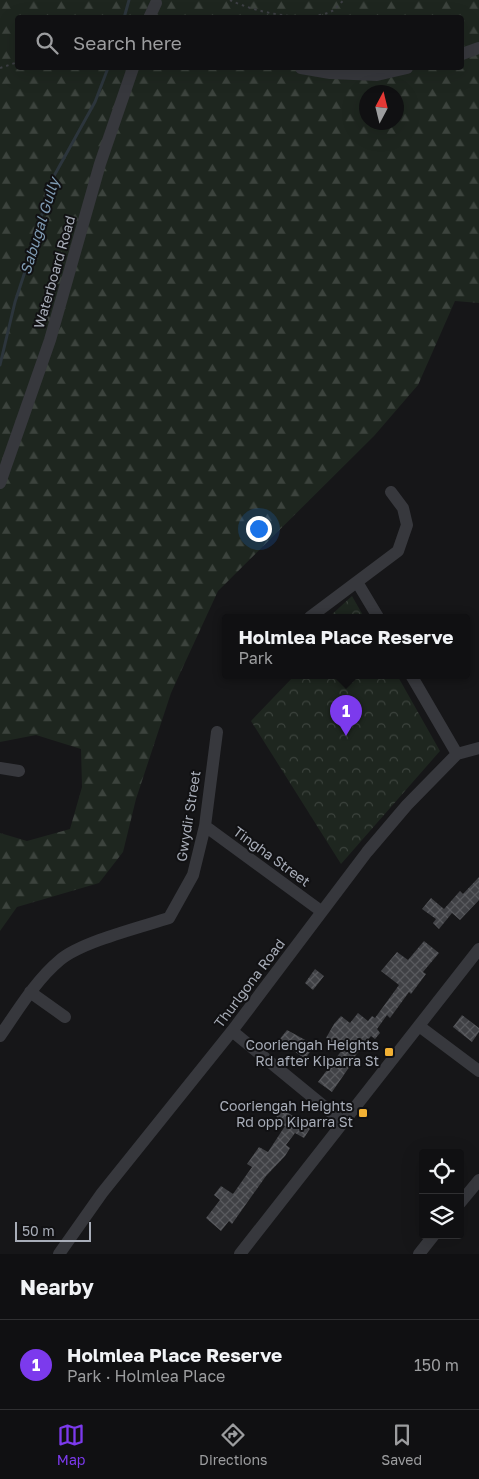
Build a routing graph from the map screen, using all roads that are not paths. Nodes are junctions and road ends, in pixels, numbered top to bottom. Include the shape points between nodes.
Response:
1 (156, 3) dead end
2 (150, 15) edge
3 (479, 48) edge
4 (464, 53) edge
5 (132, 70) edge
6 (313, 70) edge
7 (398, 70) edge
8 (0, 483) edge
9 (391, 492) dead end
10 (357, 582) junction
11 (314, 614) edge
12 (376, 614) edge
13 (413, 679) edge
14 (217, 732) dead end
15 (479, 748) edge
16 (457, 754) junction
17 (0, 768) edge
18 (19, 771) dead end
19 (205, 826) junction
20 (321, 911) junction
21 (479, 949) edge
22 (30, 992) junction
23 (65, 1017) dead end
24 (419, 1026) junction
25 (232, 1031) junction
26 (0, 1036) edge
27 (479, 1071) edge
28 (344, 1122) junction
29 (479, 1180) edge
30 (464, 1198) edge
31 (431, 1239) edge
32 (59, 1254) edge
33 (240, 1254) edge
34 (419, 1254) edge

1 - 2 street
3 - 4 street
5 - 8 street, Waterboard Road via 100,164 50,340
6 - 7 street via 377,75
9 - 10 street via 403,508 406,524 398,551
10 - 11 street
10 - 12 street
13 - 16 street
14 - 19 street, Gwydir Street
15 - 16 street
16 - 20 street, Thurlgona Road via 407,805
17 - 18 street
19 - 20 street, Tingha Street
19 - 22 street, Gwydir Street via 193,875 168,918 97,941 61,959
20 - 25 street, Thurlgona Road
21 - 24 street
22 - 23 street
22 - 26 street, Gwydir Street
24 - 27 street
24 - 28 street
25 - 28 street
25 - 32 street, Thurlgona Road via 102,1193
28 - 33 street
29 - 30 street
31 - 34 street

